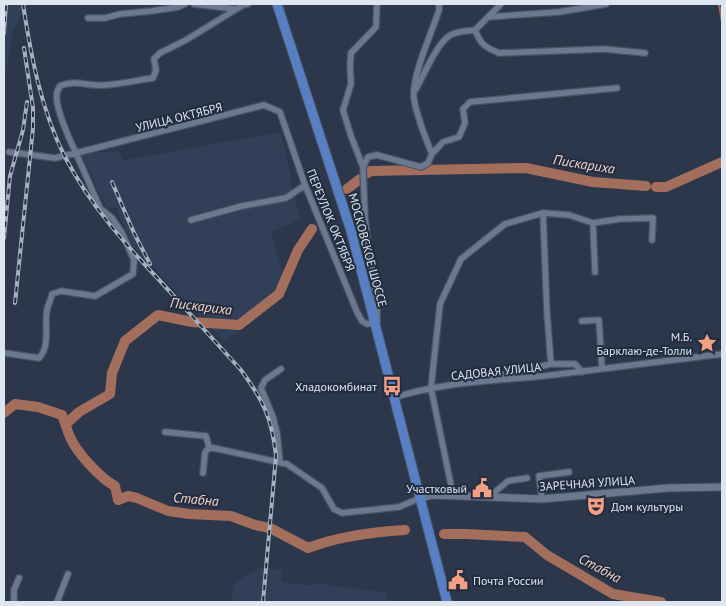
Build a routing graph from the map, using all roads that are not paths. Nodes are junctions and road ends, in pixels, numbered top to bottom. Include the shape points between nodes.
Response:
1 (185, 4) edge
2 (194, 4) edge
3 (248, 4) edge
4 (277, 4) edge
5 (377, 4) edge
6 (439, 4) edge
7 (501, 4) edge
8 (606, 4) edge
9 (236, 9) junction
10 (488, 17) junction
11 (88, 18) dead end
12 (475, 30) junction
13 (645, 53) dead end
14 (617, 88) dead end
15 (414, 93) junction
16 (280, 112) joint
17 (9, 152) dead end
18 (76, 153) junction
19 (432, 154) junction
20 (363, 167) junction
21 (305, 185) junction
22 (543, 213) junction
23 (191, 220) dead end
24 (593, 223) junction
25 (652, 240) dead end
26 (595, 272) dead end
27 (582, 321) dead end
28 (374, 323) junction
29 (4, 352) edge
30 (722, 354) edge
31 (551, 364) junction
32 (281, 369) dead end
33 (602, 369) junction
34 (582, 372) junction
35 (488, 381) junction
36 (431, 388) junction
37 (393, 398) junction
38 (165, 432) dead end
39 (209, 447) junction
40 (280, 462) junction
41 (569, 472) dead end
42 (203, 473) dead end
43 (527, 478) dead end
44 (722, 487) edge
45 (454, 496) junction
46 (489, 497) junction
47 (542, 499) junction
48 (421, 502) junction
49 (68, 574) dead end
50 (19, 578) dead end
51 (14, 602) edge
52 (57, 602) edge
53 (447, 602) edge

1 - 11 street
2 - 9 street
3 - 9 street
4 - 28 main road, МОСКОВСКОЕ ШОССЕ via 338,187
5 - 20 street via 376,27 351,53 351,84 343,110
6 - 15 street via 416,76
7 - 10 street
8 - 10 street via 559,12
9 - 18 street via 160,54 154,59 156,70 153,78 106,85 70,82 60,86 56,94 66,132
10 - 12 street
12 - 13 street via 480,42 499,53 604,49
12 - 15 street via 448,36 434,54
14 - 19 street via 470,102 463,109 465,123 459,137 443,142
15 - 19 street
16 - 18 street, УЛИЦА ОКТЯБРЯ via 264,105
16 - 21 street, ПЕРЕУЛОК ОКТЯБРЯ
17 - 18 street, УЛИЦА ОКТЯБРЯ via 55,158
18 - 29 street via 100,208 122,233 134,260 133,274 95,296 52,294 43,354 39,358
19 - 20 street via 421,168 377,155 368,157
20 - 28 street via 368,245 377,303 377,322
21 - 23 street via 286,198
21 - 28 street, ПЕРЕУЛОК ОКТЯБРЯ via 357,312 362,321
22 - 24 street via 570,215
22 - 31 street, САДОВАЯ УЛИЦА
22 - 36 street via 505,224 461,259 440,304
24 - 25 street via 653,218
24 - 26 street
27 - 33 street via 599,320
28 - 37 main road, МОСКОВСКОЕ ШОССЕ
30 - 33 street, САДОВАЯ УЛИЦА
31 - 34 street via 575,364
31 - 35 street
32 - 40 street via 264,380 261,388 273,417
33 - 34 street, САДОВАЯ УЛИЦА
34 - 35 street, САДОВАЯ УЛИЦА
35 - 36 street, САДОВАЯ УЛИЦА
36 - 37 street, САДОВАЯ УЛИЦА
36 - 45 street
37 - 48 main road, МОСКОВСКОЕ ШОССЕ
38 - 39 street via 206,436
39 - 40 street
39 - 42 street via 205,453
40 - 48 street via 322,488 334,509 342,513
41 - 47 street via 539,476
43 - 46 street via 508,481
44 - 47 street, ЗАРЕЧНАЯ УЛИЦА via 668,488
45 - 46 street, ЗАРЕЧНАЯ УЛИЦА
45 - 48 street, ЗАРЕЧНАЯ УЛИЦА via 432,495
46 - 47 street, ЗАРЕЧНАЯ УЛИЦА
48 - 53 main road, МОСКОВСКОЕ ШОССЕ
49 - 52 street
50 - 51 street

